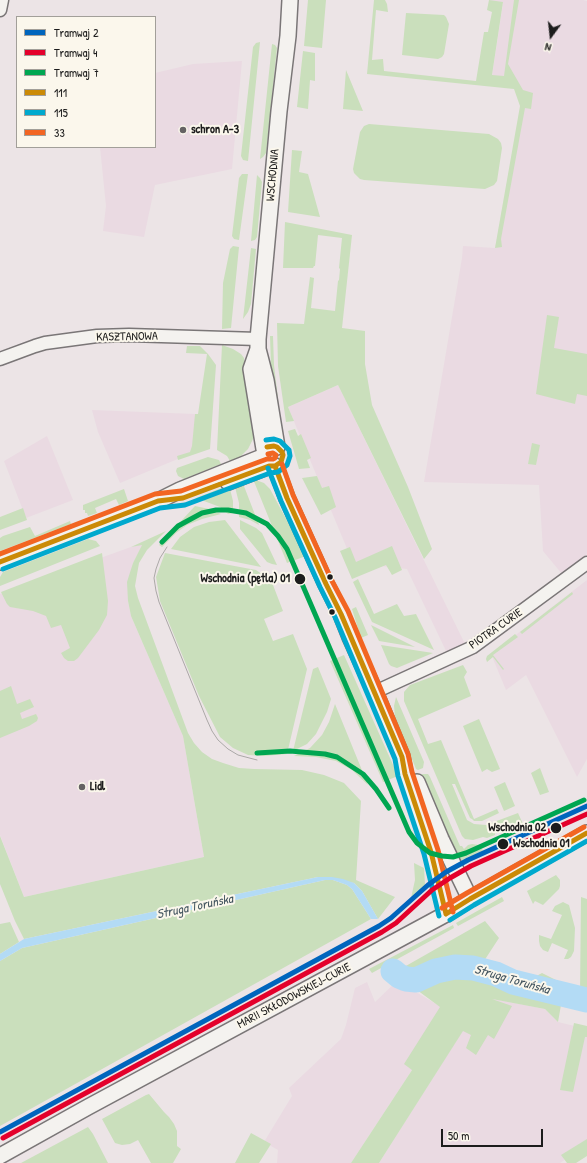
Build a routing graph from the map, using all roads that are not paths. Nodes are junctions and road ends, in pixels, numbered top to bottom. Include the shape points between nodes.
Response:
1 (2, 0) edge
2 (290, 0) edge
3 (0, 10) edge
4 (258, 344) junction
5 (0, 359) edge
6 (270, 457) junction
7 (0, 562) edge
8 (587, 563) edge
9 (375, 692) junction
10 (402, 757) junction
11 (587, 833) edge
12 (470, 899) junction
13 (446, 914) junction
14 (0, 1156) edge

1 - 3 street
2 - 4 street, WSCHODNIA
4 - 5 street, KASZTANOWA via 129,335 96,336 35,346
4 - 6 street, WSCHODNIA via 251,370
6 - 7 street
6 - 9 street, WSCHODNIA
8 - 9 street, PIOTRA CURIE via 473,647
9 - 10 street, WSCHODNIA
10 - 12 street, WSCHODNIA via 414,772 440,839
10 - 13 street, WSCHODNIA via 405,774 431,852
11 - 12 street, MARII SKŁODOWSKIEJ-CURIE
12 - 13 street, MARII SKŁODOWSKIEJ-CURIE
13 - 14 street, MARII SKŁODOWSKIEJ-CURIE

